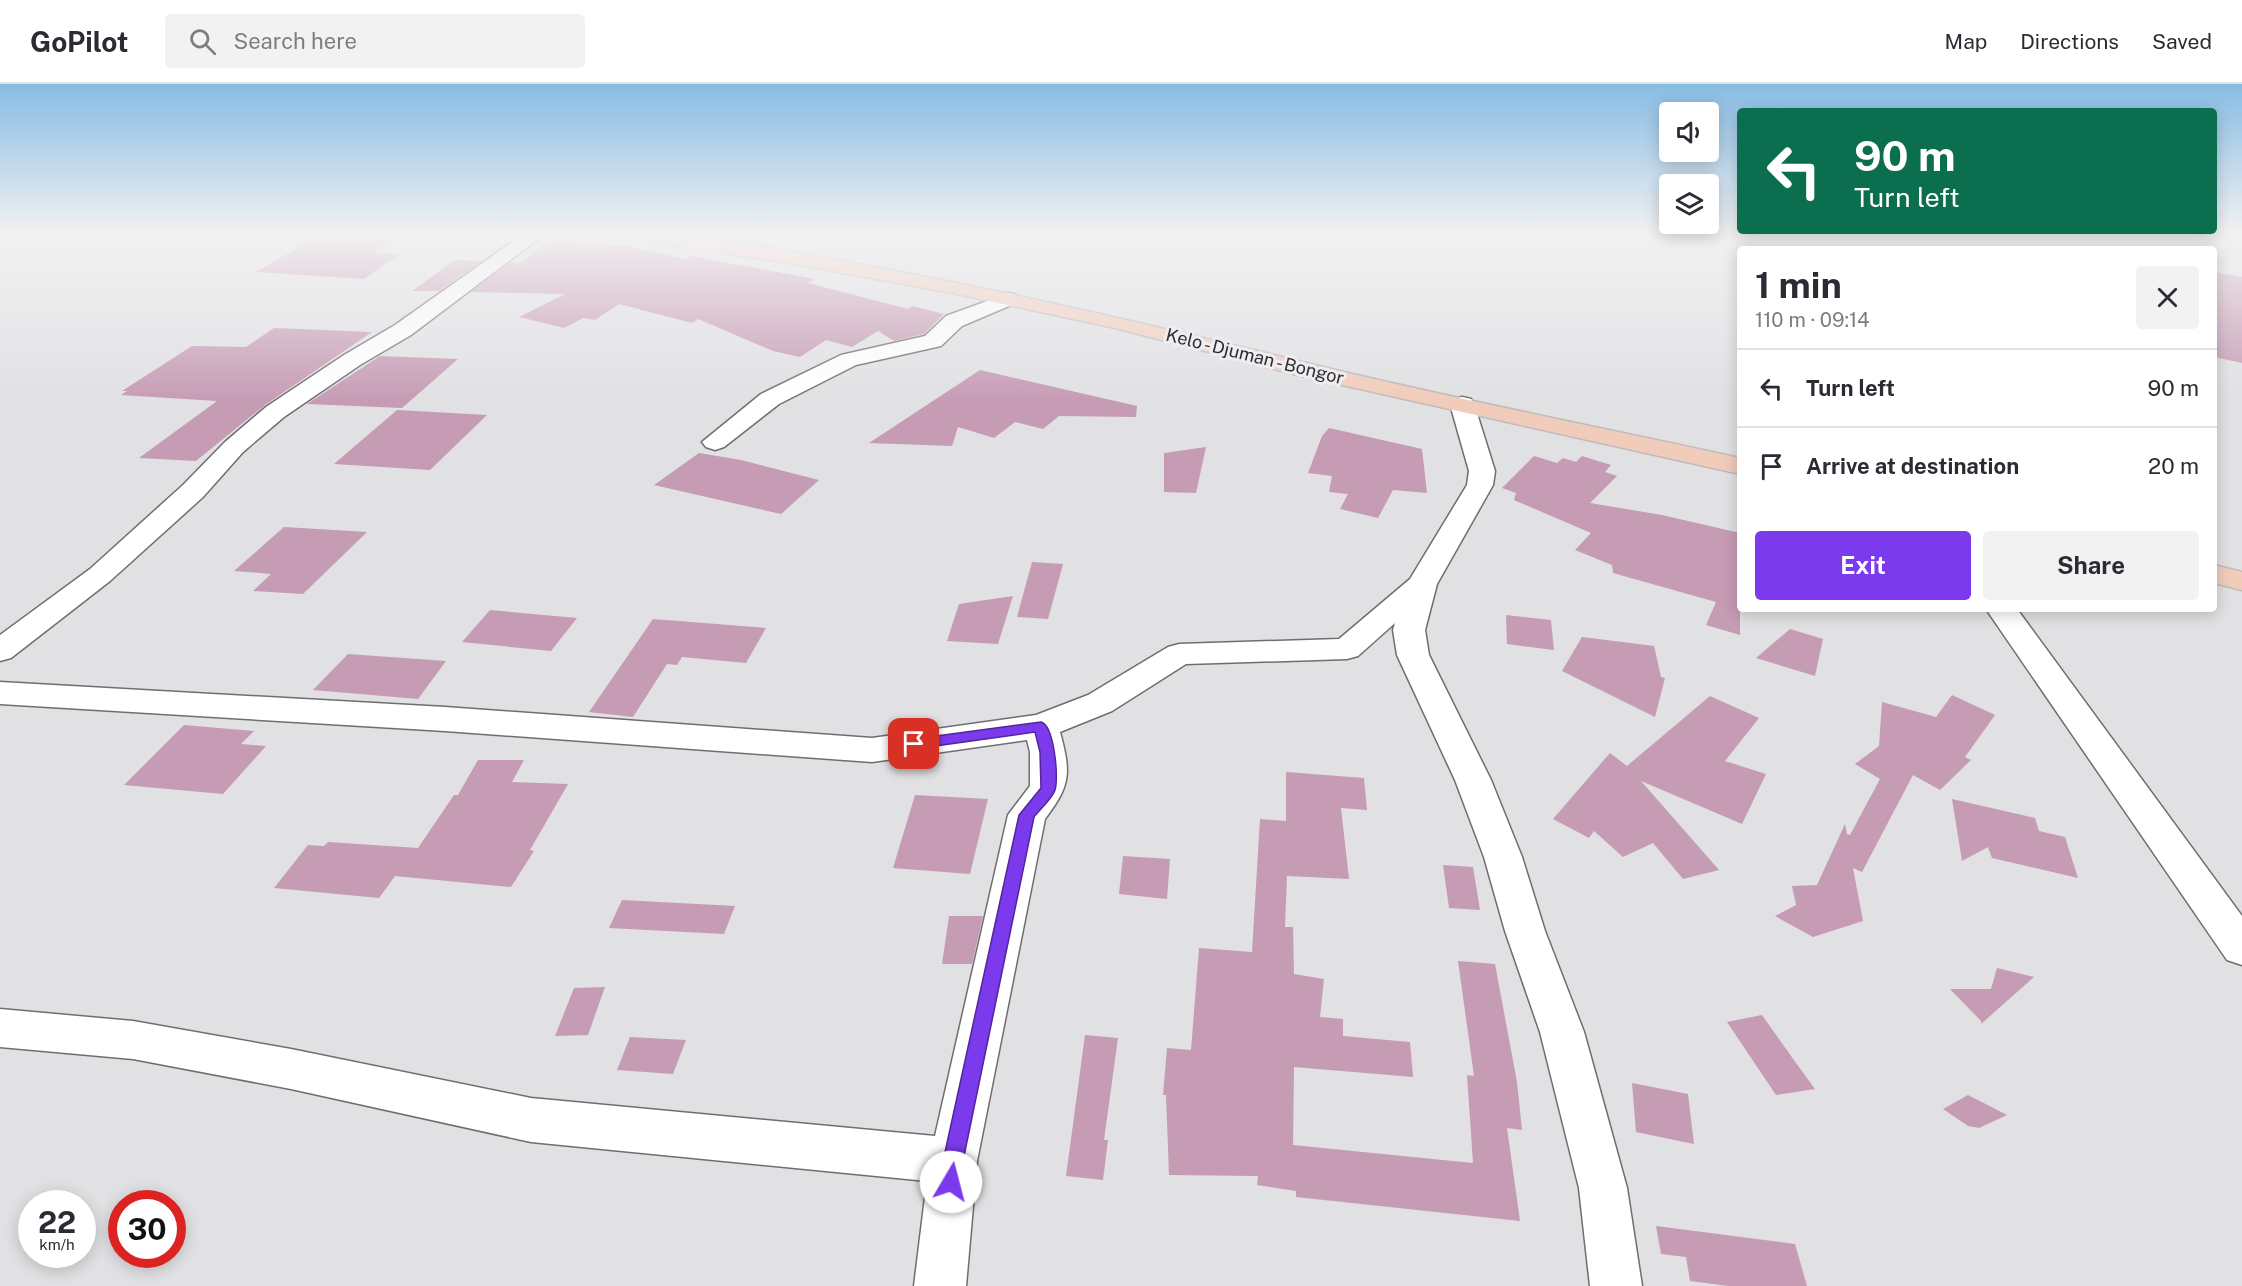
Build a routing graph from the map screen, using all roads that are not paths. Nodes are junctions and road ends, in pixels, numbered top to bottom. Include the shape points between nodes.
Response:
1 (460, 289) edge
2 (958, 289) edge
3 (1010, 299) junction
4 (1462, 404) junction
5 (715, 442) dead end
6 (1737, 465) edge
7 (2217, 575) edge
8 (2242, 581) edge
9 (1422, 584) junction
10 (2003, 612) edge
11 (0, 651) edge
12 (0, 693) edge
13 (1041, 726) junction
14 (2242, 948) edge
15 (0, 1029) edge
16 (953, 1161) junction
17 (940, 1286) edge
18 (1616, 1286) edge

1 - 11 street via 275,412 100,575
2 - 3 highway, Kelo - Djuman - Bongor
3 - 4 highway, Kelo - Djuman - Bongor
3 - 5 street via 954,321 933,341 849,360 780,394
4 - 6 highway, Kelo - Djuman - Bongor
4 - 9 street via 1482,471 1480,485
7 - 8 highway
9 - 13 street via 1347,649 1179,654 1100,703
9 - 18 street via 1409,630 1413,655 1473,780 1562,1032 1603,1188
10 - 14 street
12 - 13 street via 872,750
13 - 16 street via 1048,752 1048,789 1027,815
15 - 16 street via 133,1040 531,1120
16 - 17 street

